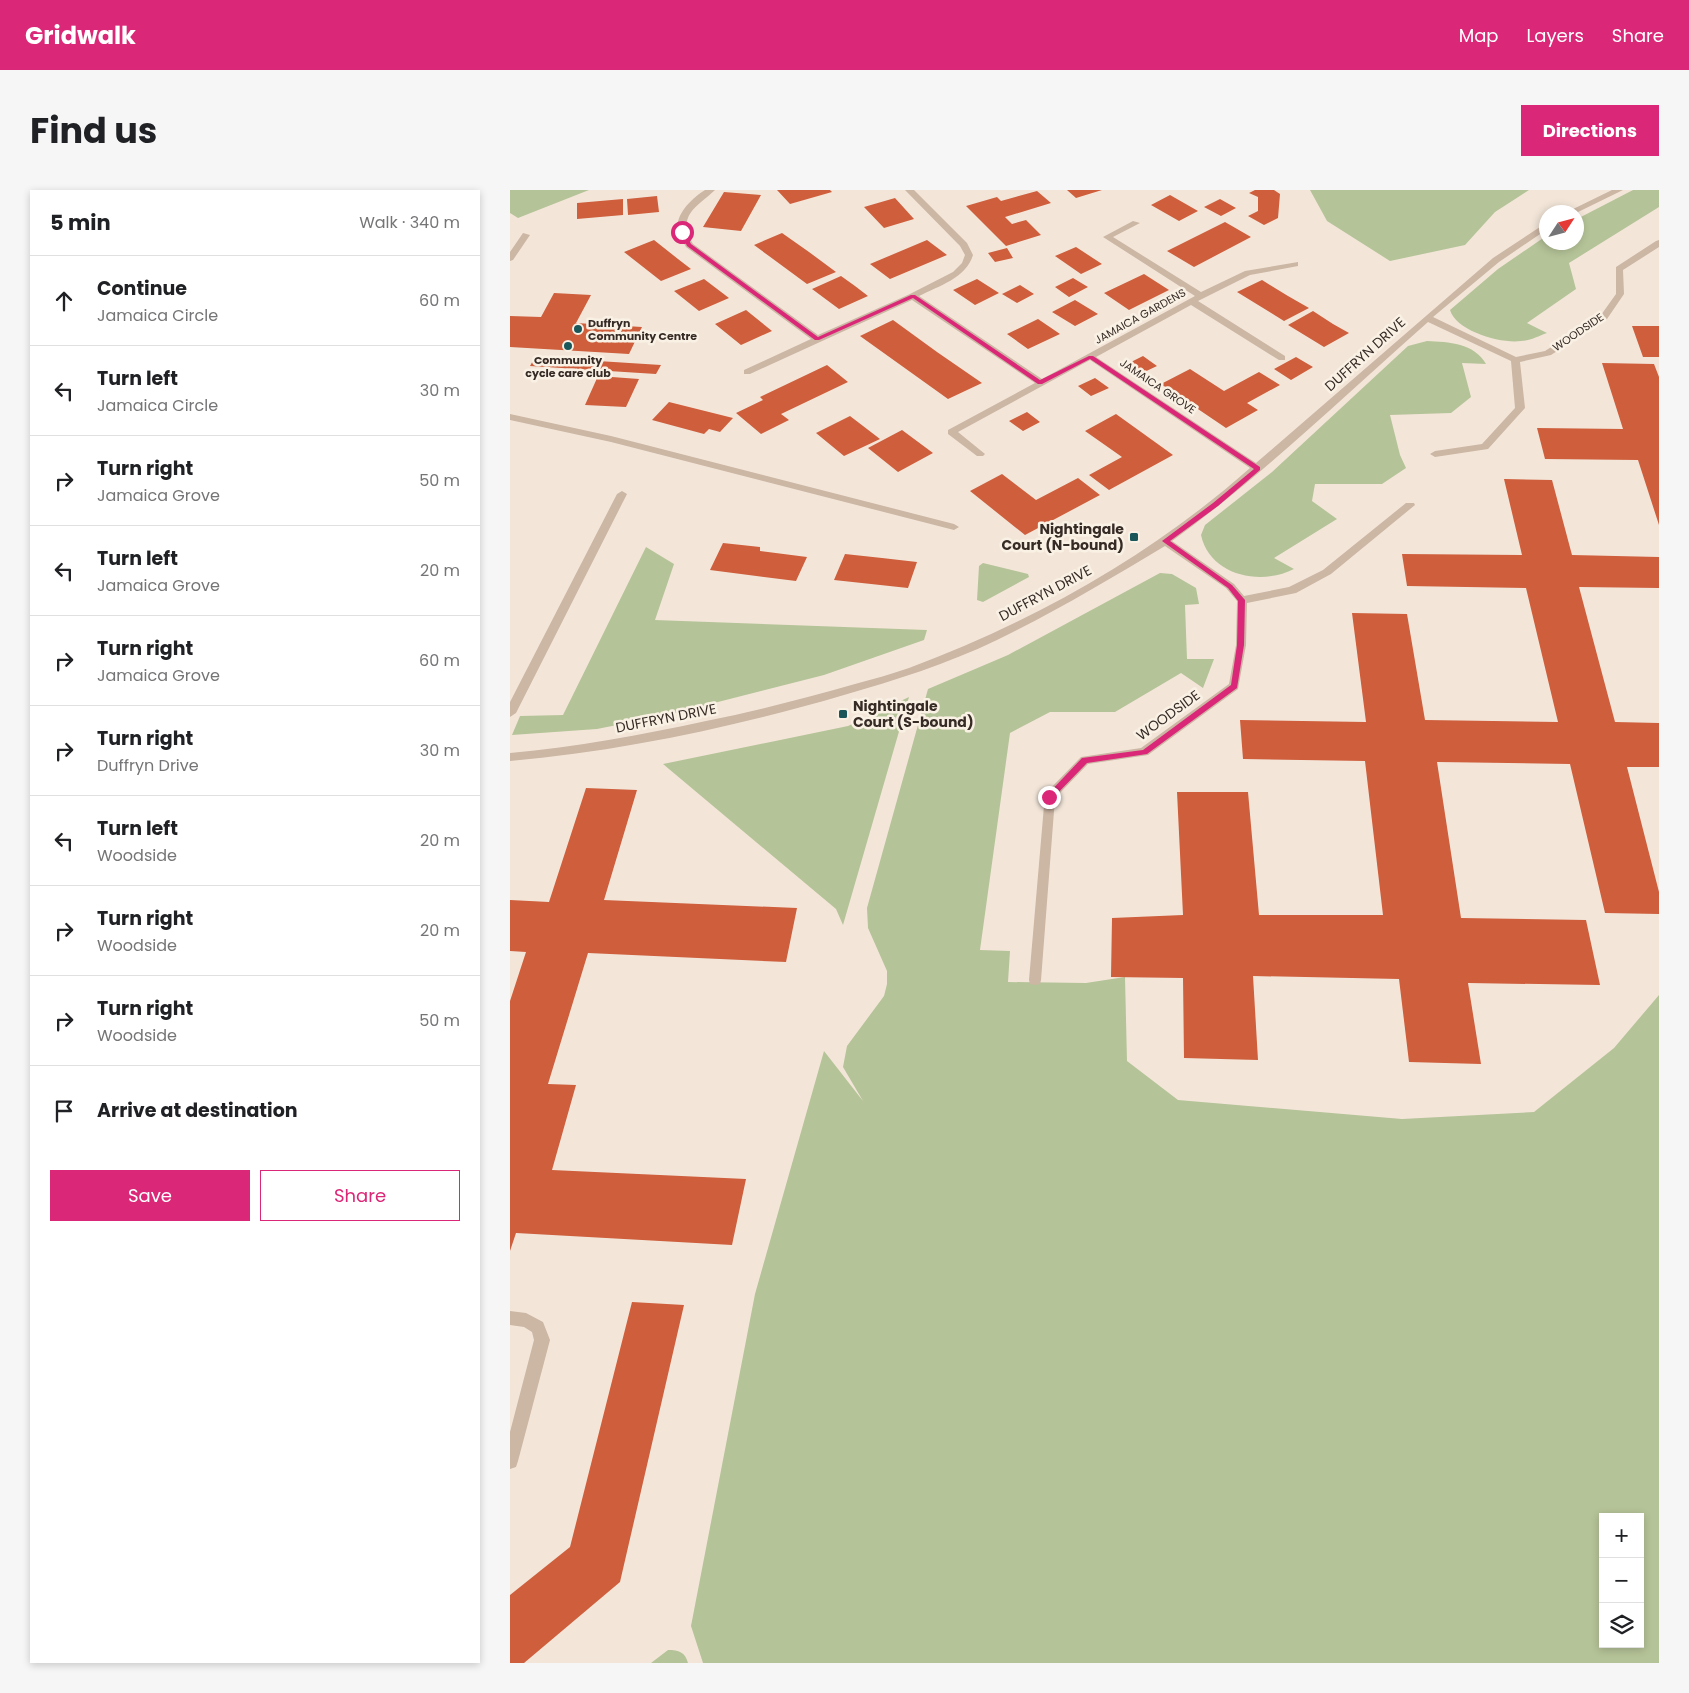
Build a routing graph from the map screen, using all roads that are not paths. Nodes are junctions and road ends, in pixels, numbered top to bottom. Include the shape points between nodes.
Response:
1 (711, 190) edge
2 (910, 190) edge
3 (1619, 190) edge
4 (1584, 206) edge
5 (1136, 223) dead end
6 (1539, 232) edge
7 (526, 235) dead end
8 (1659, 243) edge
9 (510, 258) edge
10 (1295, 264) dead end
11 (913, 296) junction
12 (1201, 296) junction
13 (1191, 301) junction
14 (1426, 318) junction
15 (817, 339) junction
16 (1091, 357) junction
17 (1282, 358) dead end
18 (1515, 360) junction
19 (747, 372) dead end
20 (1040, 382) junction
21 (510, 417) edge
22 (980, 454) dead end
23 (1436, 454) dead end
24 (1258, 469) junction
25 (622, 494) dead end
26 (1410, 505) dead end
27 (954, 527) dead end
28 (1166, 541) junction
29 (1242, 600) junction
30 (510, 714) edge
31 (510, 757) edge
32 (1036, 980) dead end
33 (510, 1318) edge
34 (510, 1460) edge

1 - 15 street via 690,206 684,218 682,232 689,245
2 - 11 street via 964,245 969,255 966,264 956,274
3 - 4 street
5 - 12 street, JAMAICA GARDENS via 1107,237
6 - 14 street, DUFFRYN DRIVE via 1496,260
7 - 9 street
8 - 18 street, WOODSIDE via 1619,269 1620,294 1604,317 1548,353
10 - 12 street, JAMAICA GARDENS via 1248,273
11 - 15 street
11 - 20 street
12 - 13 street, JAMAICA GARDENS
13 - 16 street, JAMAICA GARDENS
13 - 17 street
14 - 18 street
14 - 24 street, DUFFRYN DRIVE
15 - 19 street
16 - 20 street
16 - 24 street, JAMAICA GROVE
18 - 23 street via 1520,408 1485,447
20 - 22 street via 951,432
21 - 27 street
24 - 28 street, DUFFRYN DRIVE
25 - 30 street
26 - 29 street via 1327,572 1292,590
28 - 29 street via 1230,586
28 - 31 street, DUFFRYN DRIVE via 1090,587 992,638 912,671 780,710 642,740
29 - 32 street, WOODSIDE via 1241,645 1234,686 1144,752 1085,760 1049,797
33 - 34 street via 526,1320 538,1327 542,1340

